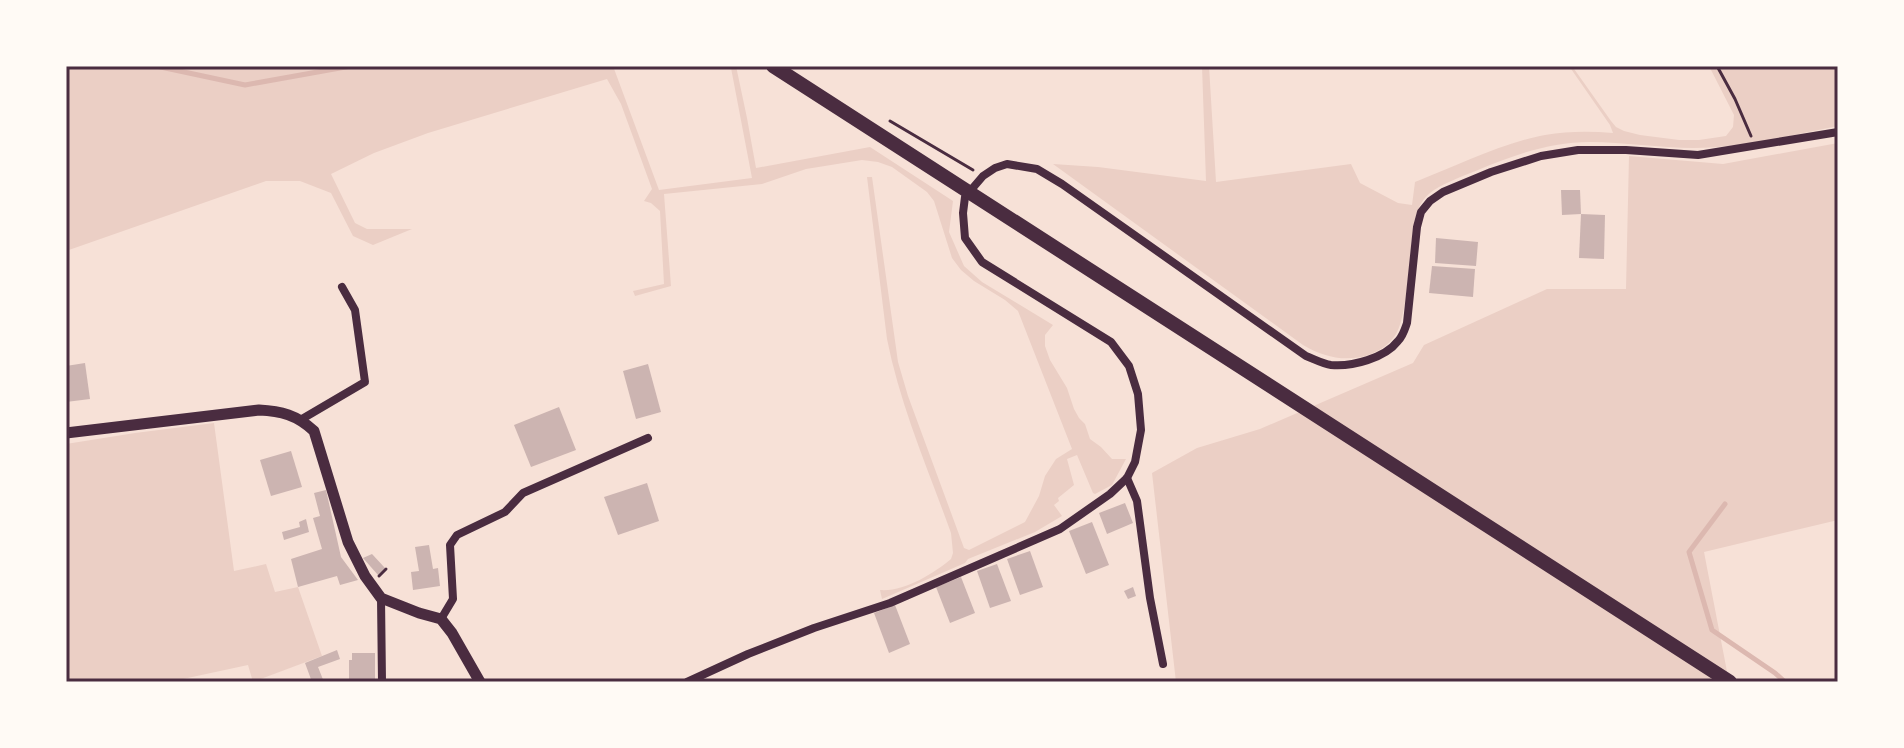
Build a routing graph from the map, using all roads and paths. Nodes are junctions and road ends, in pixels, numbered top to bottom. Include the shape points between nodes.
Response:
1 (773, 66) edge
2 (1717, 66) edge
3 (1838, 132) edge
4 (1753, 147) junction
5 (342, 287) dead end
6 (302, 419) junction
7 (66, 433) edge
8 (648, 438) dead end
9 (1127, 478) junction
10 (386, 569) dead end
11 (379, 576) dead end
12 (381, 598) junction
13 (441, 619) junction
14 (1163, 664) dead end
15 (382, 682) edge
16 (480, 682) edge
17 (687, 682) edge
18 (1730, 682) edge

1 - 18 main road
2 - 4 path via 1750,130
3 - 4 street
4 - 9 street via 1698,155 1578,150 1541,156 1443,192 1421,212 1401,337 1380,354 1346,365 1306,356 1037,169 1007,164 995,168 965,197 965,238 982,262 1111,342 1129,366 1141,430
5 - 6 street via 355,310 365,382
6 - 7 street via 259,410
6 - 12 street via 314,431 348,542
8 - 13 street via 523,493 505,512 457,535 450,545 453,599
9 - 14 street via 1137,501
9 - 17 street via 1060,529
10 - 11 path
12 - 13 street
12 - 15 street
13 - 16 street

